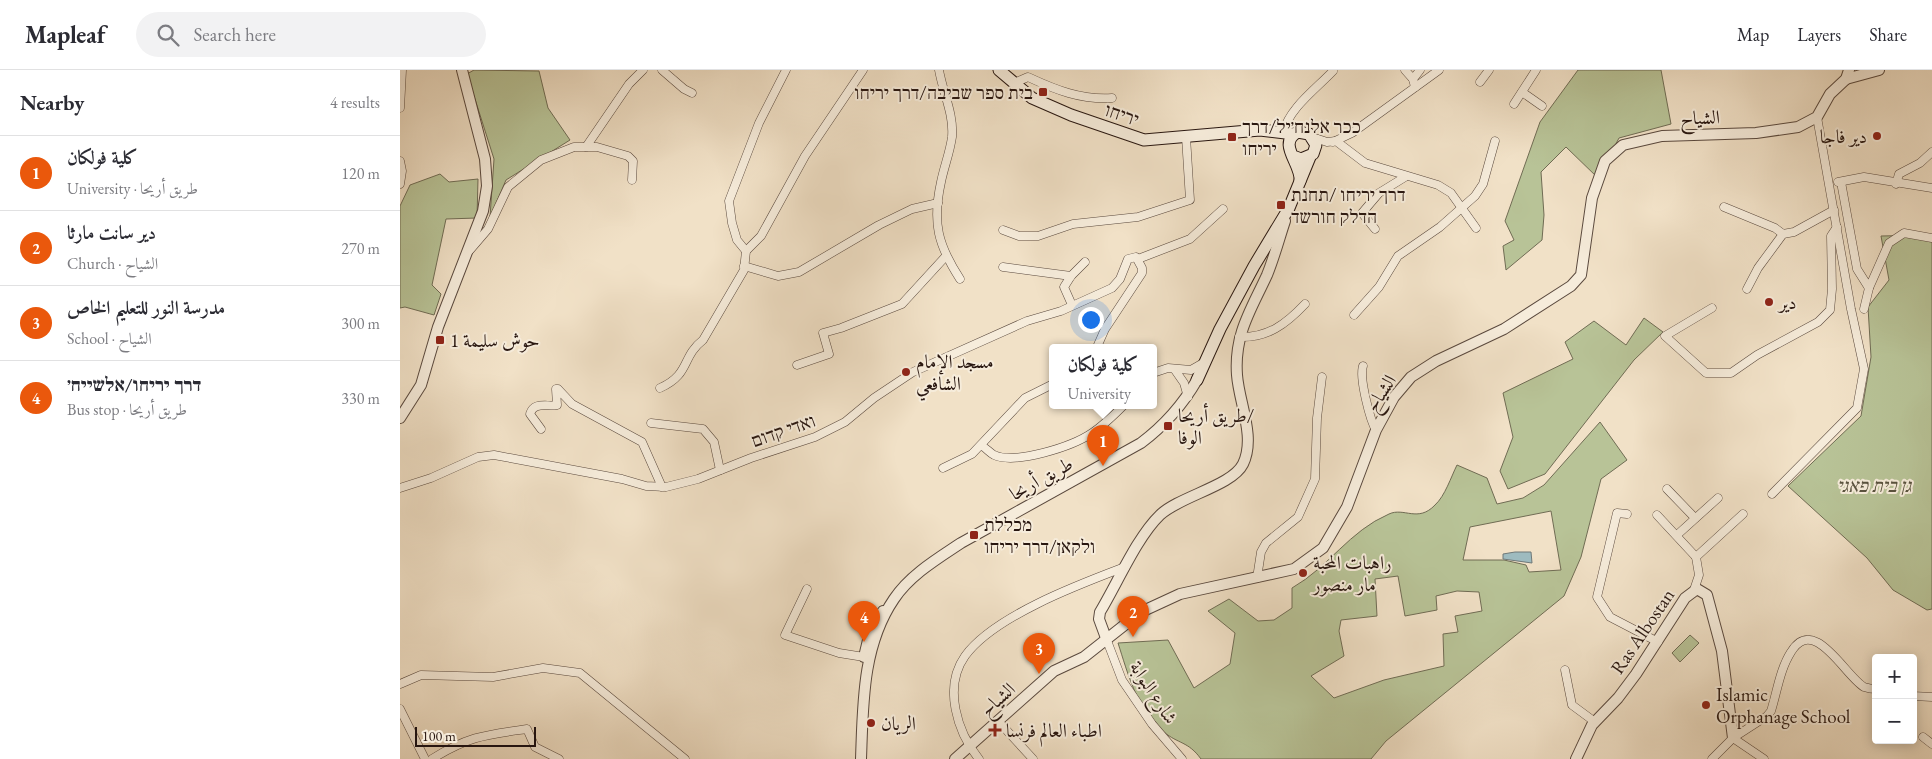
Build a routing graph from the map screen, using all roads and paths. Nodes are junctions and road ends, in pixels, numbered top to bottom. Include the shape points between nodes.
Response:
1 (402, 70) edge
2 (462, 70) edge
3 (643, 70) edge
4 (662, 70) edge
5 (786, 70) edge
6 (863, 70) edge
7 (939, 70) edge
8 (999, 70) edge
9 (1404, 70) edge
10 (1420, 70) edge
11 (1438, 70) edge
12 (1489, 70) edge
13 (1536, 70) edge
14 (1879, 70) edge
15 (1333, 71) edge
16 (1848, 74) edge
17 (1480, 82) dead end
18 (1014, 83) junction
19 (1414, 83) junction
20 (1522, 92) junction
21 (692, 93) dead end
22 (1112, 98) dead end
23 (1514, 104) dead end
24 (1542, 106) dead end
25 (400, 108) edge
26 (1817, 117) junction
27 (1248, 131) junction
28 (1289, 133) junction
29 (1312, 136) junction
30 (1186, 137) junction
31 (1336, 141) junction
32 (1495, 141) dead end
33 (586, 147) junction
34 (1290, 152) junction
35 (1932, 152) edge
36 (1312, 153) junction
37 (400, 161) edge
38 (1404, 177) junction
39 (632, 180) dead end
40 (1841, 182) junction
41 (400, 184) edge
42 (1829, 184) junction
43 (1896, 184) junction
44 (1299, 186) junction
45 (1932, 188) edge
46 (938, 203) junction
47 (1724, 207) dead end
48 (1289, 208) junction
49 (1463, 208) junction
50 (1222, 209) dead end
51 (1834, 210) junction
52 (1837, 227) junction
53 (1476, 228) dead end
54 (1375, 229) dead end
55 (1003, 230) dead end
56 (1783, 234) junction
57 (1932, 238) edge
58 (746, 251) junction
59 (468, 253) junction
60 (946, 256) junction
61 (1137, 258) junction
62 (1085, 262) dead end
63 (744, 266) junction
64 (1003, 267) dead end
65 (1071, 276) junction
66 (960, 279) dead end
67 (1869, 288) junction
68 (1747, 289) dead end
69 (1305, 304) dead end
70 (1072, 305) junction
71 (1712, 308) dead end
72 (1864, 309) dead end
73 (1354, 316) dead end
74 (1239, 338) junction
75 (1098, 344) edge
76 (1205, 362) junction
77 (797, 364) dead end
78 (1363, 366) dead end
79 (1175, 370) junction
80 (1157, 371) edge
81 (1322, 376) dead end
82 (1197, 380) joint
83 (1049, 386) edge
84 (660, 388) dead end
85 (1188, 397) junction
86 (1120, 409) edge
87 (400, 418) edge
88 (651, 422) dead end
89 (541, 429) dead end
90 (1376, 430) junction
91 (982, 446) junction
92 (944, 468) dead end
93 (720, 470) junction
94 (662, 487) junction
95 (400, 488) edge
96 (1666, 488) dead end
97 (1772, 494) dead end
98 (1718, 498) dead end
99 (1627, 514) dead end
100 (1743, 514) dead end
101 (1657, 515) dead end
102 (1696, 518) junction
103 (1677, 536) junction
104 (1696, 557) junction
105 (1125, 567) junction
106 (1257, 578) junction
107 (807, 589) dead end
108 (1694, 590) junction
109 (894, 599) junction
110 (1106, 638) junction
111 (1658, 642) junction
112 (864, 657) junction
113 (1565, 670) dead end
114 (400, 684) edge
115 (864, 686) junction
116 (1872, 688) edge
117 (1917, 696) edge
118 (1932, 697) edge
119 (400, 709) edge
120 (998, 721) junction
121 (1595, 722) junction
122 (1923, 737) dead end
123 (1733, 738) junction
124 (1932, 744) edge
125 (969, 747) junction
126 (425, 759) edge
127 (432, 759) edge
128 (559, 759) edge
129 (685, 759) edge
130 (862, 759) edge
131 (955, 759) edge
132 (979, 759) edge
133 (1033, 759) edge
134 (1182, 759) edge
135 (1576, 759) edge
136 (1712, 759) edge
137 (1764, 759) edge

1 - 25 street
2 - 59 street via 485,159 487,186 483,211
3 - 33 street via 629,84
4 - 21 street
5 - 58 street via 759,123 729,201 737,240
6 - 58 street via 805,156 762,236
7 - 46 street via 952,120 952,137
8 - 18 main road, יריחו
9 - 19 street
10 - 19 street
11 - 19 street
12 - 17 street
13 - 20 street
14 - 16 street
15 - 28 street via 1286,121
16 - 26 street via 1830,94
18 - 22 street via 1028,77 1065,93 1093,99
18 - 30 main road, יריחו via 1032,98 1063,112 1144,140
19 - 31 street via 1352,133
20 - 23 street
20 - 24 street
26 - 42 street
26 - 90 street, الشياح via 1798,127 1780,130 1662,136 1623,145 1605,161 1592,198 1581,275 1571,286 1504,328 1436,361 1411,377 1394,397
27 - 28 main road, יריחו
27 - 30 main road, יריחו
27 - 34 main road, יריחו via 1280,140
28 - 29 main road via 1302,131
28 - 34 main road
29 - 31 street via 1326,142
29 - 36 main road
30 - 55 street via 1190,200 1138,217 1073,224 1038,236 1019,236
31 - 36 street
31 - 38 street via 1365,163
32 - 49 street via 1483,184
33 - 39 street via 628,156 633,161
33 - 59 street via 574,147 541,160 508,187 488,228
34 - 36 main road via 1301,159
34 - 44 main road via 1300,176
35 - 43 street via 1899,174
36 - 44 main road
37 - 41 street
38 - 49 street via 1438,185 1451,193
38 - 54 street via 1378,193 1362,213
40 - 42 street
40 - 43 street via 1864,178
40 - 67 street via 1857,269
42 - 51 street
43 - 45 street
44 - 48 main road
46 - 60 street via 936,224
46 - 63 street via 912,209 879,224 799,272 778,276
47 - 56 street
48 - 74 street via 1268,273
48 - 76 main road, طريق أريحا via 1254,266
49 - 53 street
49 - 73 street via 1398,256 1380,287
50 - 61 street via 1190,239
51 - 52 street
51 - 56 street via 1794,232
52 - 71 street via 1831,236 1830,310 1818,322 1731,373 1706,373 1664,336
52 - 97 street via 1864,369 1857,408
56 - 68 street
57 - 67 street via 1904,233 1889,243
58 - 63 street
59 - 87 street via 438,327 421,385
60 - 66 street
60 - 77 street via 902,304 822,333 829,354
61 - 70 street, ואדי קדום via 1128,259 1116,285
61 - 75 street via 1142,273
62 - 65 street
63 - 84 street via 679,377
64 - 65 street
65 - 70 street via 1064,287
67 - 72 street
69 - 74 street via 1278,329 1252,338
70 - 93 street, ואדי קדום via 1027,321 913,372 845,422 815,437
74 - 105 street via 1237,375 1248,435 1243,464 1236,474 1160,515
76 - 79 street via 1191,370
76 - 82 main road, طريق أريحا
78 - 90 street via 1361,380
79 - 80 street
79 - 85 street
81 - 106 street via 1315,480 1298,517 1266,543 1261,552
82 - 85 street, طريق أريحا
83 - 91 street via 1025,398
85 - 109 street, طريق أريحا via 1166,423 1141,443 961,543 912,579
86 - 91 street via 1092,434 1059,448 1007,458
88 - 93 street via 703,429 714,442
89 - 94 street via 530,414 535,407 557,405 558,389 572,404 642,442
90 - 106 street, الشياح via 1347,507 1323,548 1294,569
91 - 92 street via 962,461
93 - 94 street, ואדי קדום
94 - 95 street, ואדי קדום via 494,455 478,457
96 - 102 street
98 - 102 street
99 - 111 street via 1617,513 1597,597 1610,617
100 - 104 street
101 - 103 street
102 - 103 street
103 - 104 street
104 - 108 street via 1699,575
105 - 110 street via 1100,612 1099,619
105 - 125 street via 1066,590 1023,612 980,640 965,657 957,674 954,698 959,723
106 - 110 street, الشياح via 1180,594 1141,612
107 - 112 street via 784,635 839,653
108 - 111 street, Ras Albostan via 1685,598
108 - 123 street, Ras Albostan via 1701,590 1707,595 1722,651
109 - 112 street via 875,622
109 - 115 street, طريق أريحا via 870,654
110 - 120 street, الشياح via 1084,657 1054,671
110 - 134 street, شارع البوابة via 1122,680 1152,724
111 - 121 street, Ras Albostan via 1618,698
112 - 115 street
113 - 121 street via 1572,705
114 - 129 street via 421,675 493,677 543,668 580,673
115 - 130 street, طريق أريحا
116 - 123 street via 1865,687 1847,672 1822,644 1803,641 1790,653 1771,711
117 - 118 street
119 - 126 street
120 - 125 street, الشياح
120 - 133 street
121 - 135 street, Ras Albostan
122 - 124 street
123 - 136 street
123 - 137 street
125 - 131 street, الشياح
125 - 132 street
127 - 128 street via 456,744 478,736 527,729 535,747

